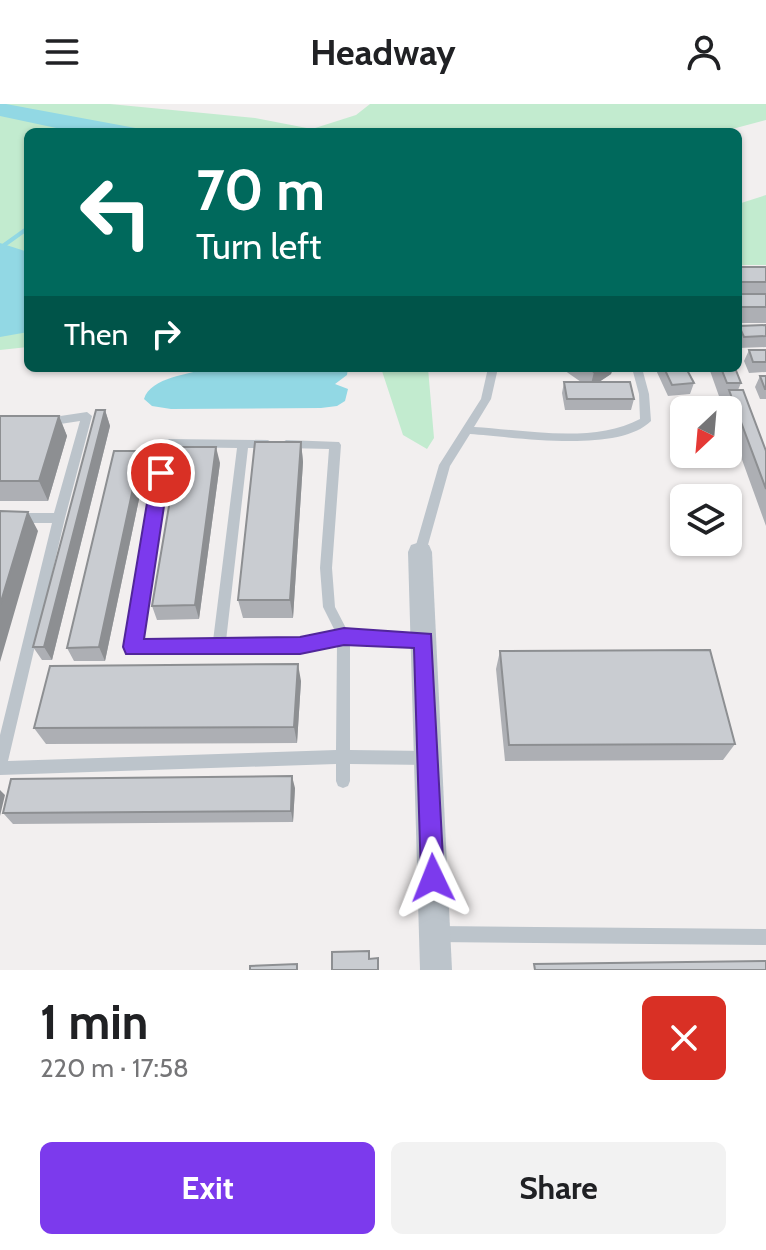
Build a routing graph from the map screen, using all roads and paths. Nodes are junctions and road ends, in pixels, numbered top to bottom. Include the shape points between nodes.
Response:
1 (492, 372) edge
2 (638, 372) edge
3 (29, 424) edge
4 (467, 430) junction
5 (243, 444) junction
6 (0, 518) edge
7 (59, 518) junction
8 (420, 552) joint
9 (344, 637) junction
10 (424, 640) junction
11 (219, 647) junction
12 (343, 757) junction
13 (428, 758) junction
14 (0, 766) edge
15 (343, 781) dead end
16 (435, 934) junction
17 (766, 937) edge
18 (436, 970) edge

1 - 4 lane via 486,399
2 - 4 lane via 646,421 634,431 562,435
3 - 7 lane via 87,416
4 - 8 lane via 445,465
5 - 9 lane via 335,445 326,568 329,607
5 - 11 lane
5 - 11 lane via 165,443 133,647
6 - 7 lane
7 - 14 lane
8 - 10 street
9 - 10 lane
9 - 11 lane via 300,646
9 - 12 lane
10 - 13 street
12 - 13 lane
12 - 14 lane
12 - 15 lane
13 - 16 street
16 - 17 lane
16 - 18 street

